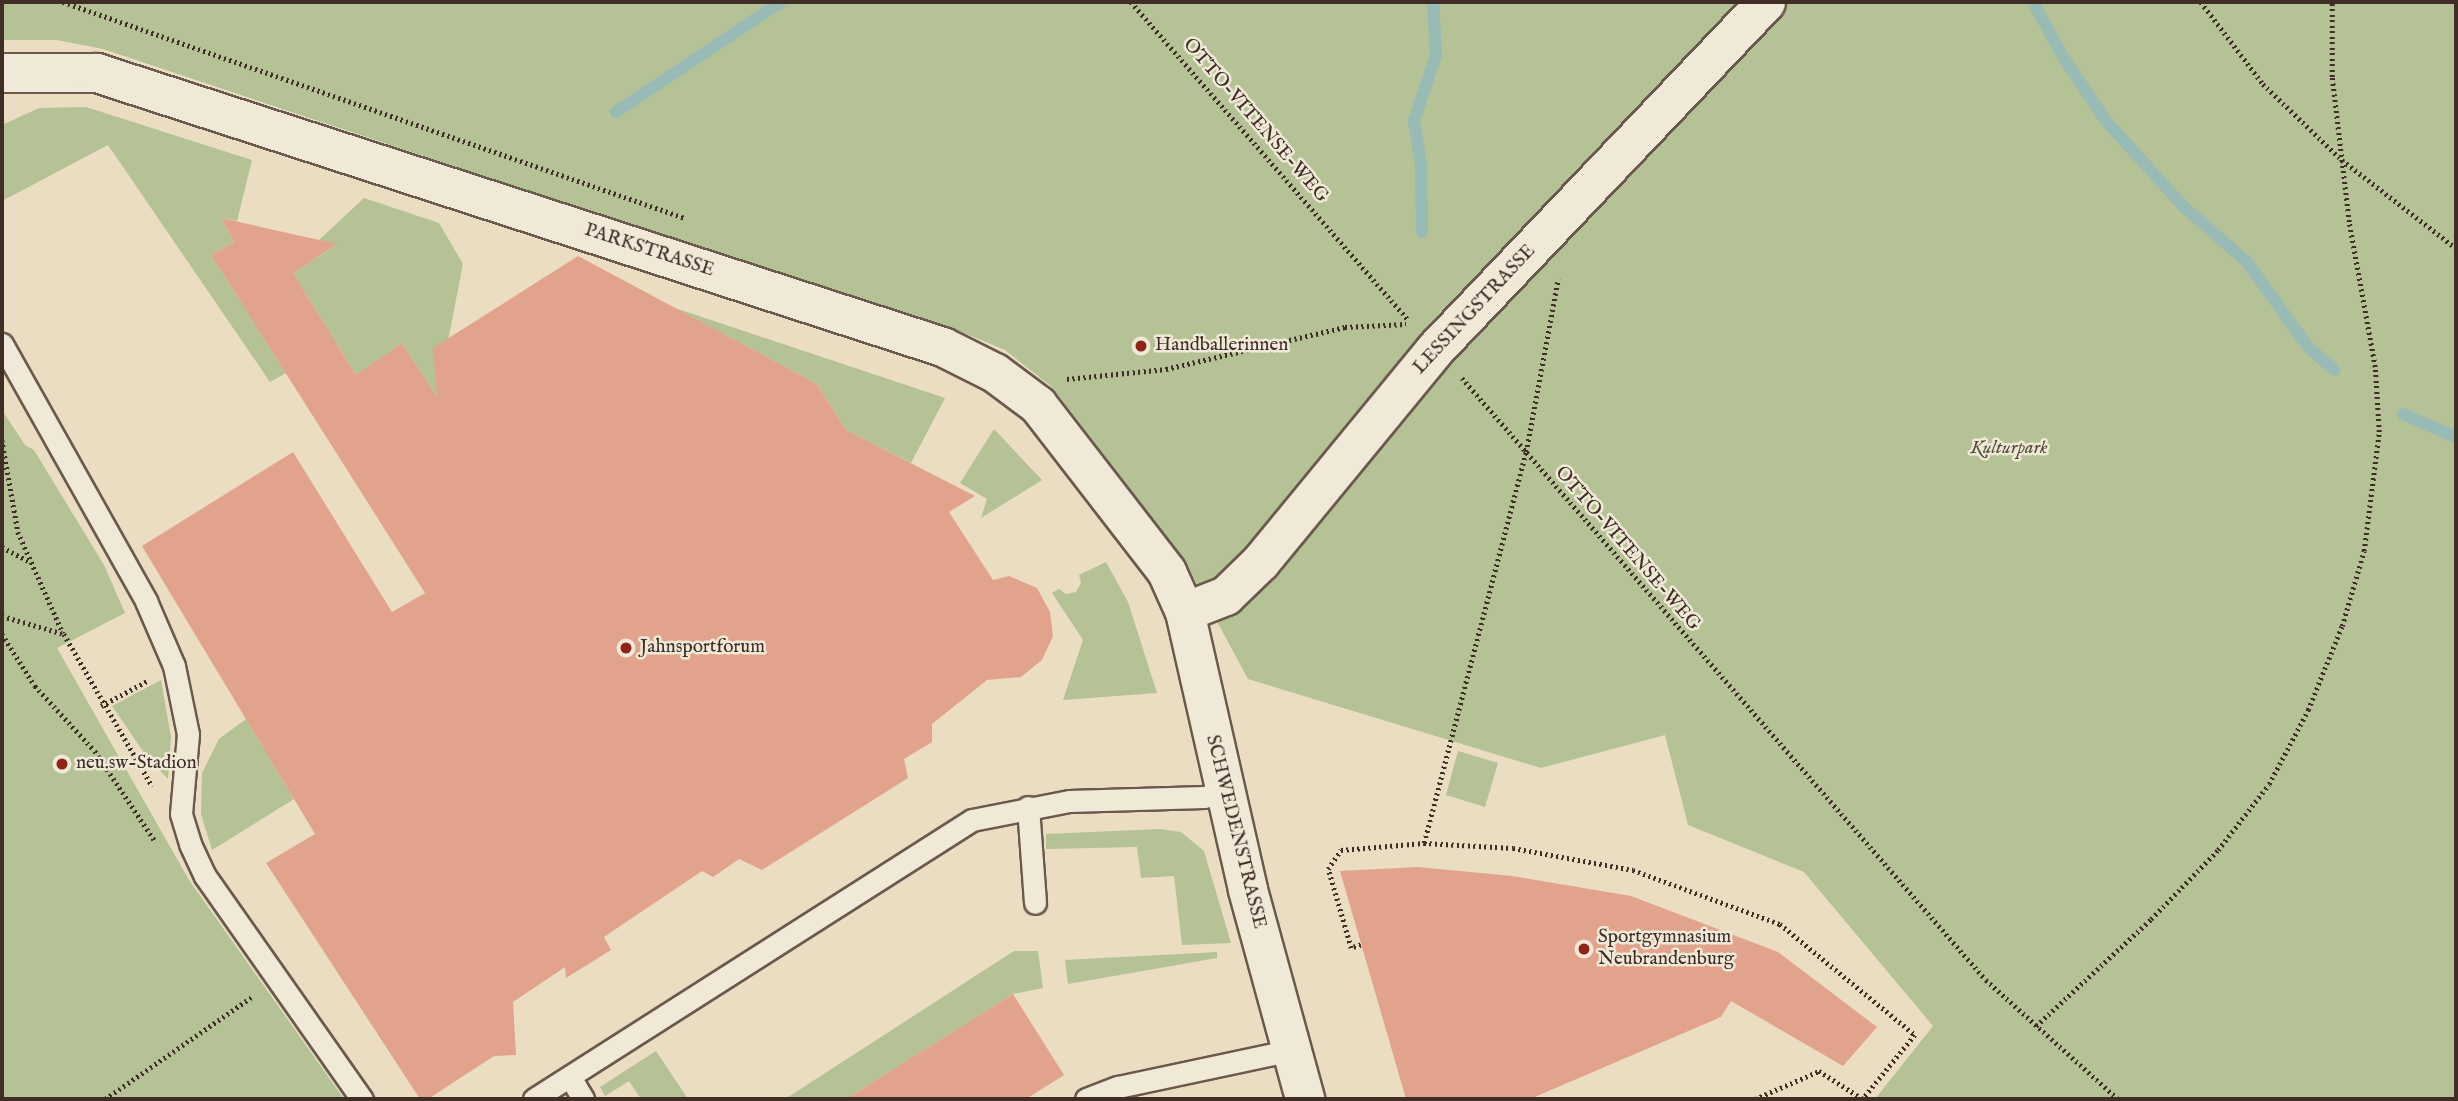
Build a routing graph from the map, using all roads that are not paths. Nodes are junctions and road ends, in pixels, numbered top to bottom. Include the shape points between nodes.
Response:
1 (1766, 2) edge
2 (2, 73) edge
3 (2, 344) edge
4 (1185, 612) junction
5 (1224, 792) junction
6 (1028, 807) junction
7 (1035, 903) dead end
8 (1292, 1050) junction
9 (569, 1077) junction
10 (362, 1099) edge
11 (534, 1099) edge
12 (583, 1099) edge
13 (1086, 1099) edge
14 (1305, 1099) edge

1 - 4 street, LESSINGSTRASSE via 1423,337 1261,562 1226,596
2 - 4 street, PARKSTRASSE via 97,73 943,347 995,373 1038,405 1167,572
3 - 10 lane via 146,601 174,666 188,734 181,814 205,876
4 - 5 street, SCHWEDENSTRASSE
5 - 6 lane
5 - 8 street, SCHWEDENSTRASSE
6 - 7 lane
6 - 9 lane via 972,820
8 - 13 lane via 1118,1087
8 - 14 street, SCHWEDENSTRASSE
9 - 11 lane
9 - 12 lane

